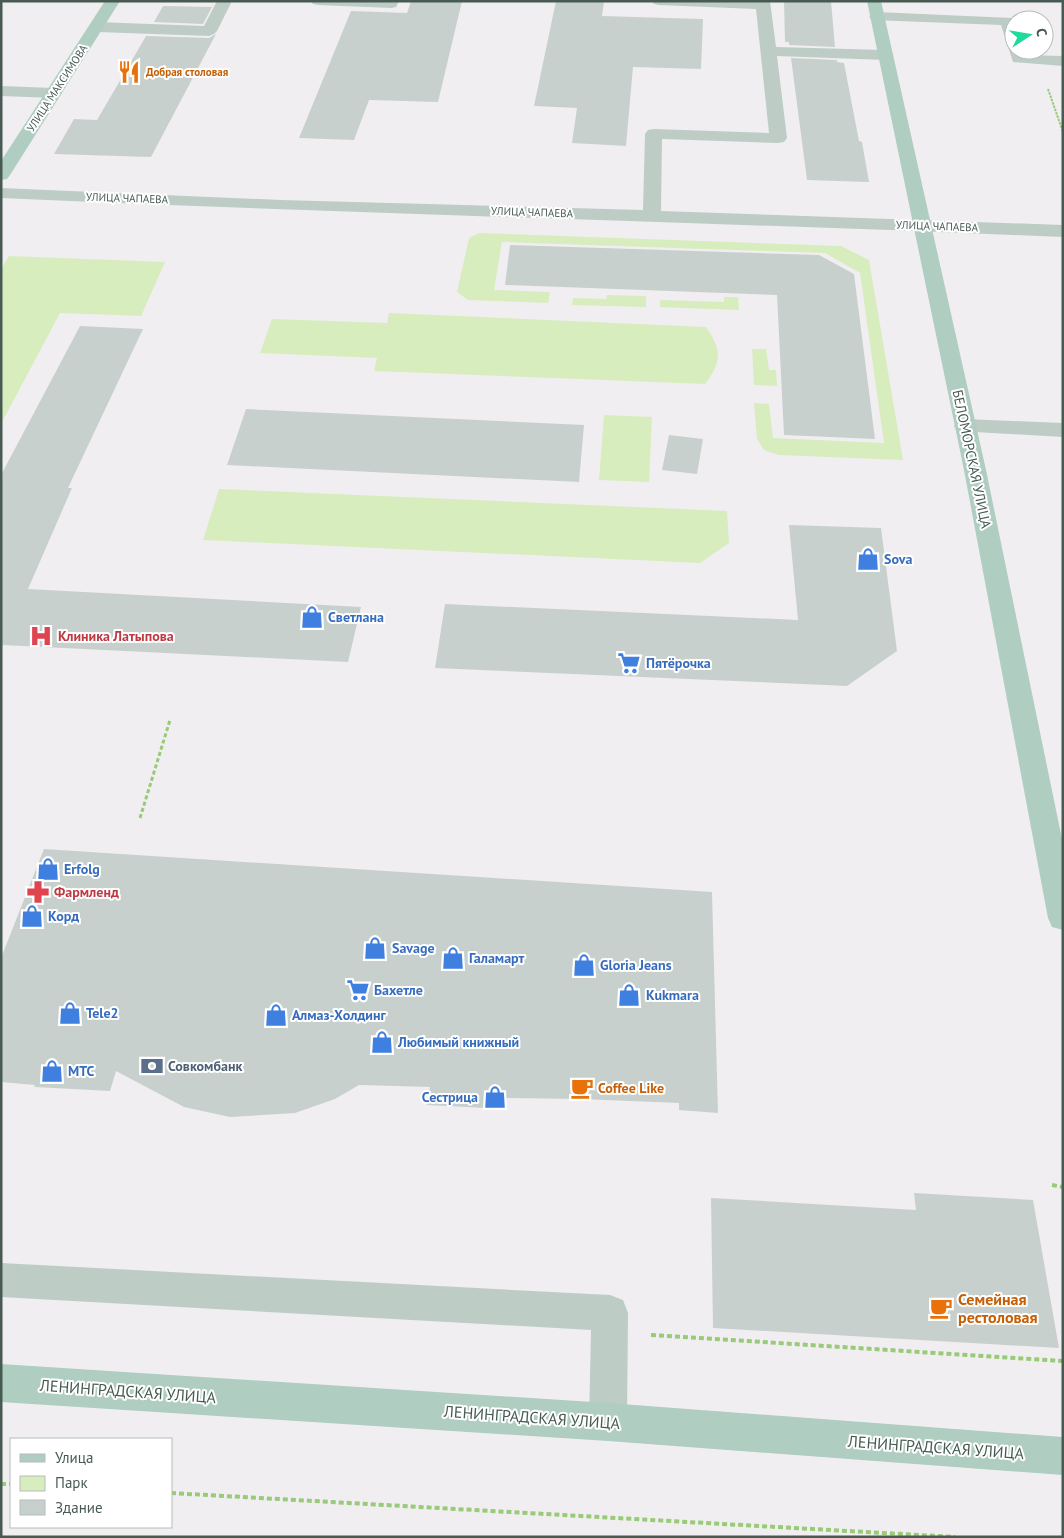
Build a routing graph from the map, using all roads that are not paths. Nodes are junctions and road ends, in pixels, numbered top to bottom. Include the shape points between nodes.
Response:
1 (113, 1) edge
2 (225, 1) edge
3 (318, 1) edge
4 (392, 1) edge
5 (659, 1) edge
6 (763, 3) edge
7 (875, 9) edge
8 (1004, 21) edge
9 (97, 27) junction
10 (769, 51) junction
11 (886, 55) junction
12 (1038, 60) edge
13 (1063, 61) edge
14 (1, 91) edge
15 (54, 93) junction
16 (1, 175) edge
17 (1, 193) edge
18 (652, 216) junction
19 (921, 226) junction
20 (1063, 231) edge
21 (965, 426) junction
22 (1063, 430) edge
23 (1058, 863) edge
24 (1063, 918) edge
25 (1, 1280) edge
26 (1, 1383) edge
27 (608, 1422) junction
28 (1063, 1456) edge

1 - 9 main road, УЛИЦА МАКСИМОВА
2 - 9 street via 209,32
3 - 4 street via 391,4
5 - 6 street
6 - 10 street
7 - 8 street
7 - 11 main road, БЕЛОМОРСКАЯ УЛИЦА
9 - 15 main road, УЛИЦА МАКСИМОВА
10 - 11 street
10 - 18 street via 778,138 654,134
11 - 19 main road, БЕЛОМОРСКАЯ УЛИЦА
12 - 13 street
14 - 15 street
15 - 16 main road, УЛИЦА МАКСИМОВА
17 - 18 street, УЛИЦА ЧАПАЕВА
18 - 19 street, УЛИЦА ЧАПАЕВА
19 - 20 street, УЛИЦА ЧАПАЕВА
19 - 21 main road, БЕЛОМОРСКАЯ УЛИЦА
21 - 22 street
21 - 23 main road, БЕЛОМОРСКАЯ УЛИЦА
23 - 24 main road, БЕЛОМОРСКАЯ УЛИЦА
25 - 27 street via 610,1313
26 - 27 main road, ЛЕНИНГРАДСКАЯ УЛИЦА
27 - 28 main road, ЛЕНИНГРАДСКАЯ УЛИЦА

